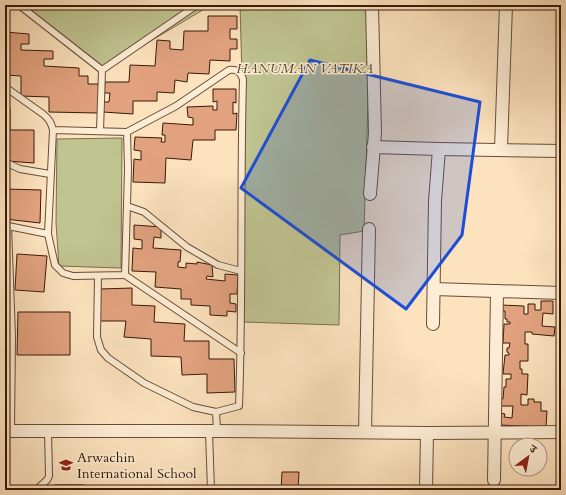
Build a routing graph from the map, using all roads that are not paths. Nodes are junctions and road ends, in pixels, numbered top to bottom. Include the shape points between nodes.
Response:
1 (19, 5) edge
2 (198, 5) edge
3 (372, 5) edge
4 (506, 5) edge
5 (102, 70) junction
6 (5, 86) edge
7 (53, 130) junction
8 (100, 131) junction
9 (127, 132) junction
10 (373, 147) junction
11 (439, 149) junction
12 (501, 149) junction
13 (561, 151) edge
14 (5, 162) edge
15 (50, 174) junction
16 (370, 194) dead end
17 (127, 206) junction
18 (7, 225) edge
19 (369, 229) dead end
20 (48, 234) junction
21 (241, 271) junction
22 (125, 275) junction
23 (98, 276) junction
24 (434, 289) junction
25 (497, 291) junction
26 (561, 293) edge
27 (433, 324) dead end
28 (241, 353) junction
29 (216, 412) junction
30 (8, 431) edge
31 (48, 431) junction
32 (213, 431) junction
33 (365, 432) junction
34 (495, 432) junction
35 (561, 432) edge
36 (427, 433) junction
37 (494, 480) dead end
38 (36, 490) edge
39 (211, 490) edge
40 (426, 490) edge

1 - 5 lane
2 - 5 lane
3 - 10 street via 375,133
4 - 12 street
5 - 8 lane
6 - 7 lane via 49,119
7 - 8 lane
7 - 15 lane
8 - 9 lane
9 - 17 lane
9 - 21 lane via 176,106 229,70 236,69 240,72 243,79
10 - 11 street
10 - 16 street
11 - 12 street
11 - 24 street via 435,201
12 - 13 street
14 - 15 lane
15 - 20 lane
17 - 21 lane via 144,212 187,247 218,265
17 - 22 lane
18 - 20 lane
18 - 30 lane via 12,337
19 - 33 street
20 - 23 lane via 55,265 63,273 73,276
21 - 28 lane
22 - 23 lane
22 - 28 lane
23 - 29 lane via 97,337 101,350 144,384 193,407
24 - 25 street
24 - 27 street
25 - 26 street
25 - 34 street
28 - 29 lane via 239,406
29 - 32 lane
30 - 31 street
31 - 32 street
31 - 38 lane via 49,476
32 - 33 street
32 - 39 lane
33 - 36 street
34 - 35 street
34 - 36 street
34 - 37 street
36 - 40 street

